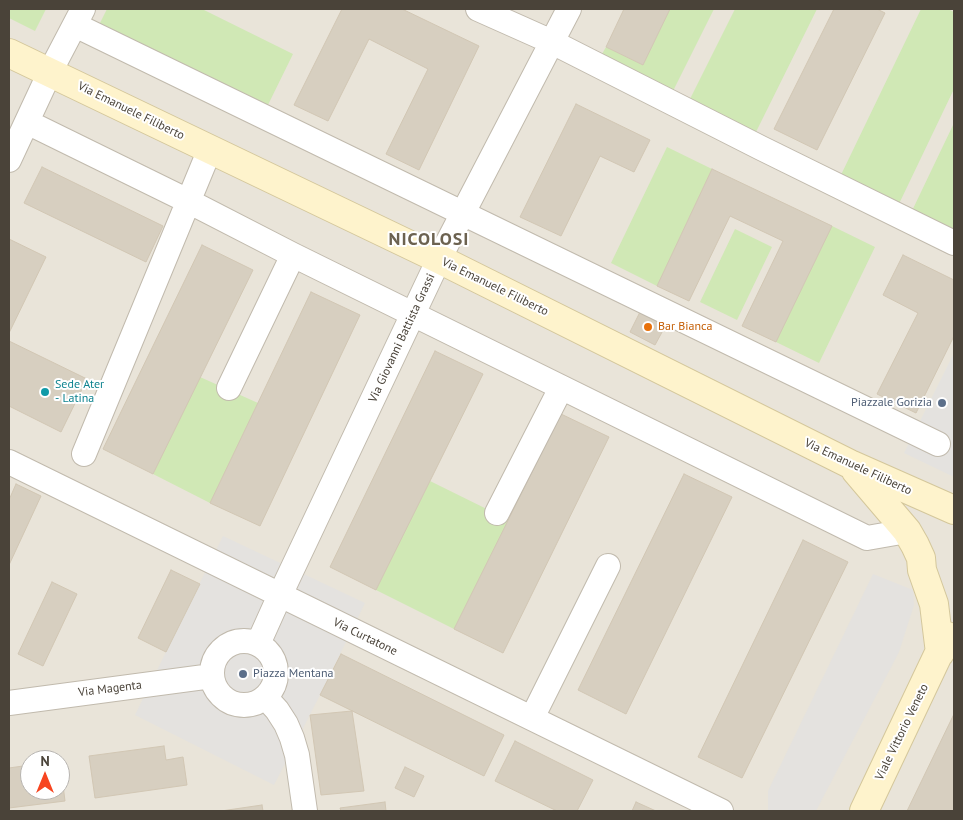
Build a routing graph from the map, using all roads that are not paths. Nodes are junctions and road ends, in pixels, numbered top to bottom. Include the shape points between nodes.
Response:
1 (478, 9) edge
2 (569, 9) edge
3 (79, 17) edge
4 (552, 42) junction
5 (9, 52) edge
6 (50, 72) junction
7 (27, 122) junction
8 (210, 149) junction
9 (9, 160) edge
10 (188, 201) junction
11 (463, 214) junction
12 (954, 243) edge
13 (293, 255) junction
14 (439, 260) junction
15 (413, 314) junction
16 (229, 388) dead end
17 (561, 388) junction
18 (938, 444) dead end
19 (84, 454) dead end
20 (9, 462) edge
21 (850, 464) junction
22 (954, 510) edge
23 (497, 513) dead end
24 (907, 531) junction
25 (608, 566) dead end
26 (280, 595) junction
27 (954, 621) edge
28 (258, 644) junction
29 (940, 653) junction
30 (212, 676) junction
31 (266, 698) junction
32 (9, 702) edge
33 (532, 718) junction
34 (870, 809) edge
35 (305, 811) edge
36 (721, 811) edge

1 - 4 street
2 - 4 street, Via Giovanni Battista Grassi
3 - 6 street
3 - 11 street via 277,123
4 - 11 street, Via Giovanni Battista Grassi
4 - 12 street
5 - 6 main road, Via Emanuele Filiberto
6 - 7 street
6 - 8 main road, Via Emanuele Filiberto
7 - 9 street
7 - 10 street
8 - 10 street
8 - 14 main road, Via Emanuele Filiberto
10 - 13 street
10 - 19 street
11 - 14 street, Via Giovanni Battista Grassi
11 - 18 street
13 - 15 street
13 - 16 street
14 - 15 street, Via Giovanni Battista Grassi
14 - 21 main road, Via Emanuele Filiberto
15 - 17 street
15 - 26 street, Via Giovanni Battista Grassi
17 - 23 street
17 - 24 street via 867,538
20 - 26 street, Via Curtatone
21 - 22 main road, Via Emanuele Filiberto
21 - 24 main road
24 - 29 main road via 921,558 934,604
25 - 33 street
26 - 28 street, Via Giovanni Battista Grassi
26 - 33 street, Via Curtatone
27 - 29 main road, Viale Vittorio Veneto
28 - 30 street via 246,641 221,650 214,662
28 - 31 street via 272,656 276,667 273,689
29 - 34 main road, Viale Vittorio Veneto
30 - 31 street via 214,686 230,702 252,705
30 - 32 street, Via Magenta
31 - 35 street via 277,710 292,738
33 - 36 street, Via Curtatone

